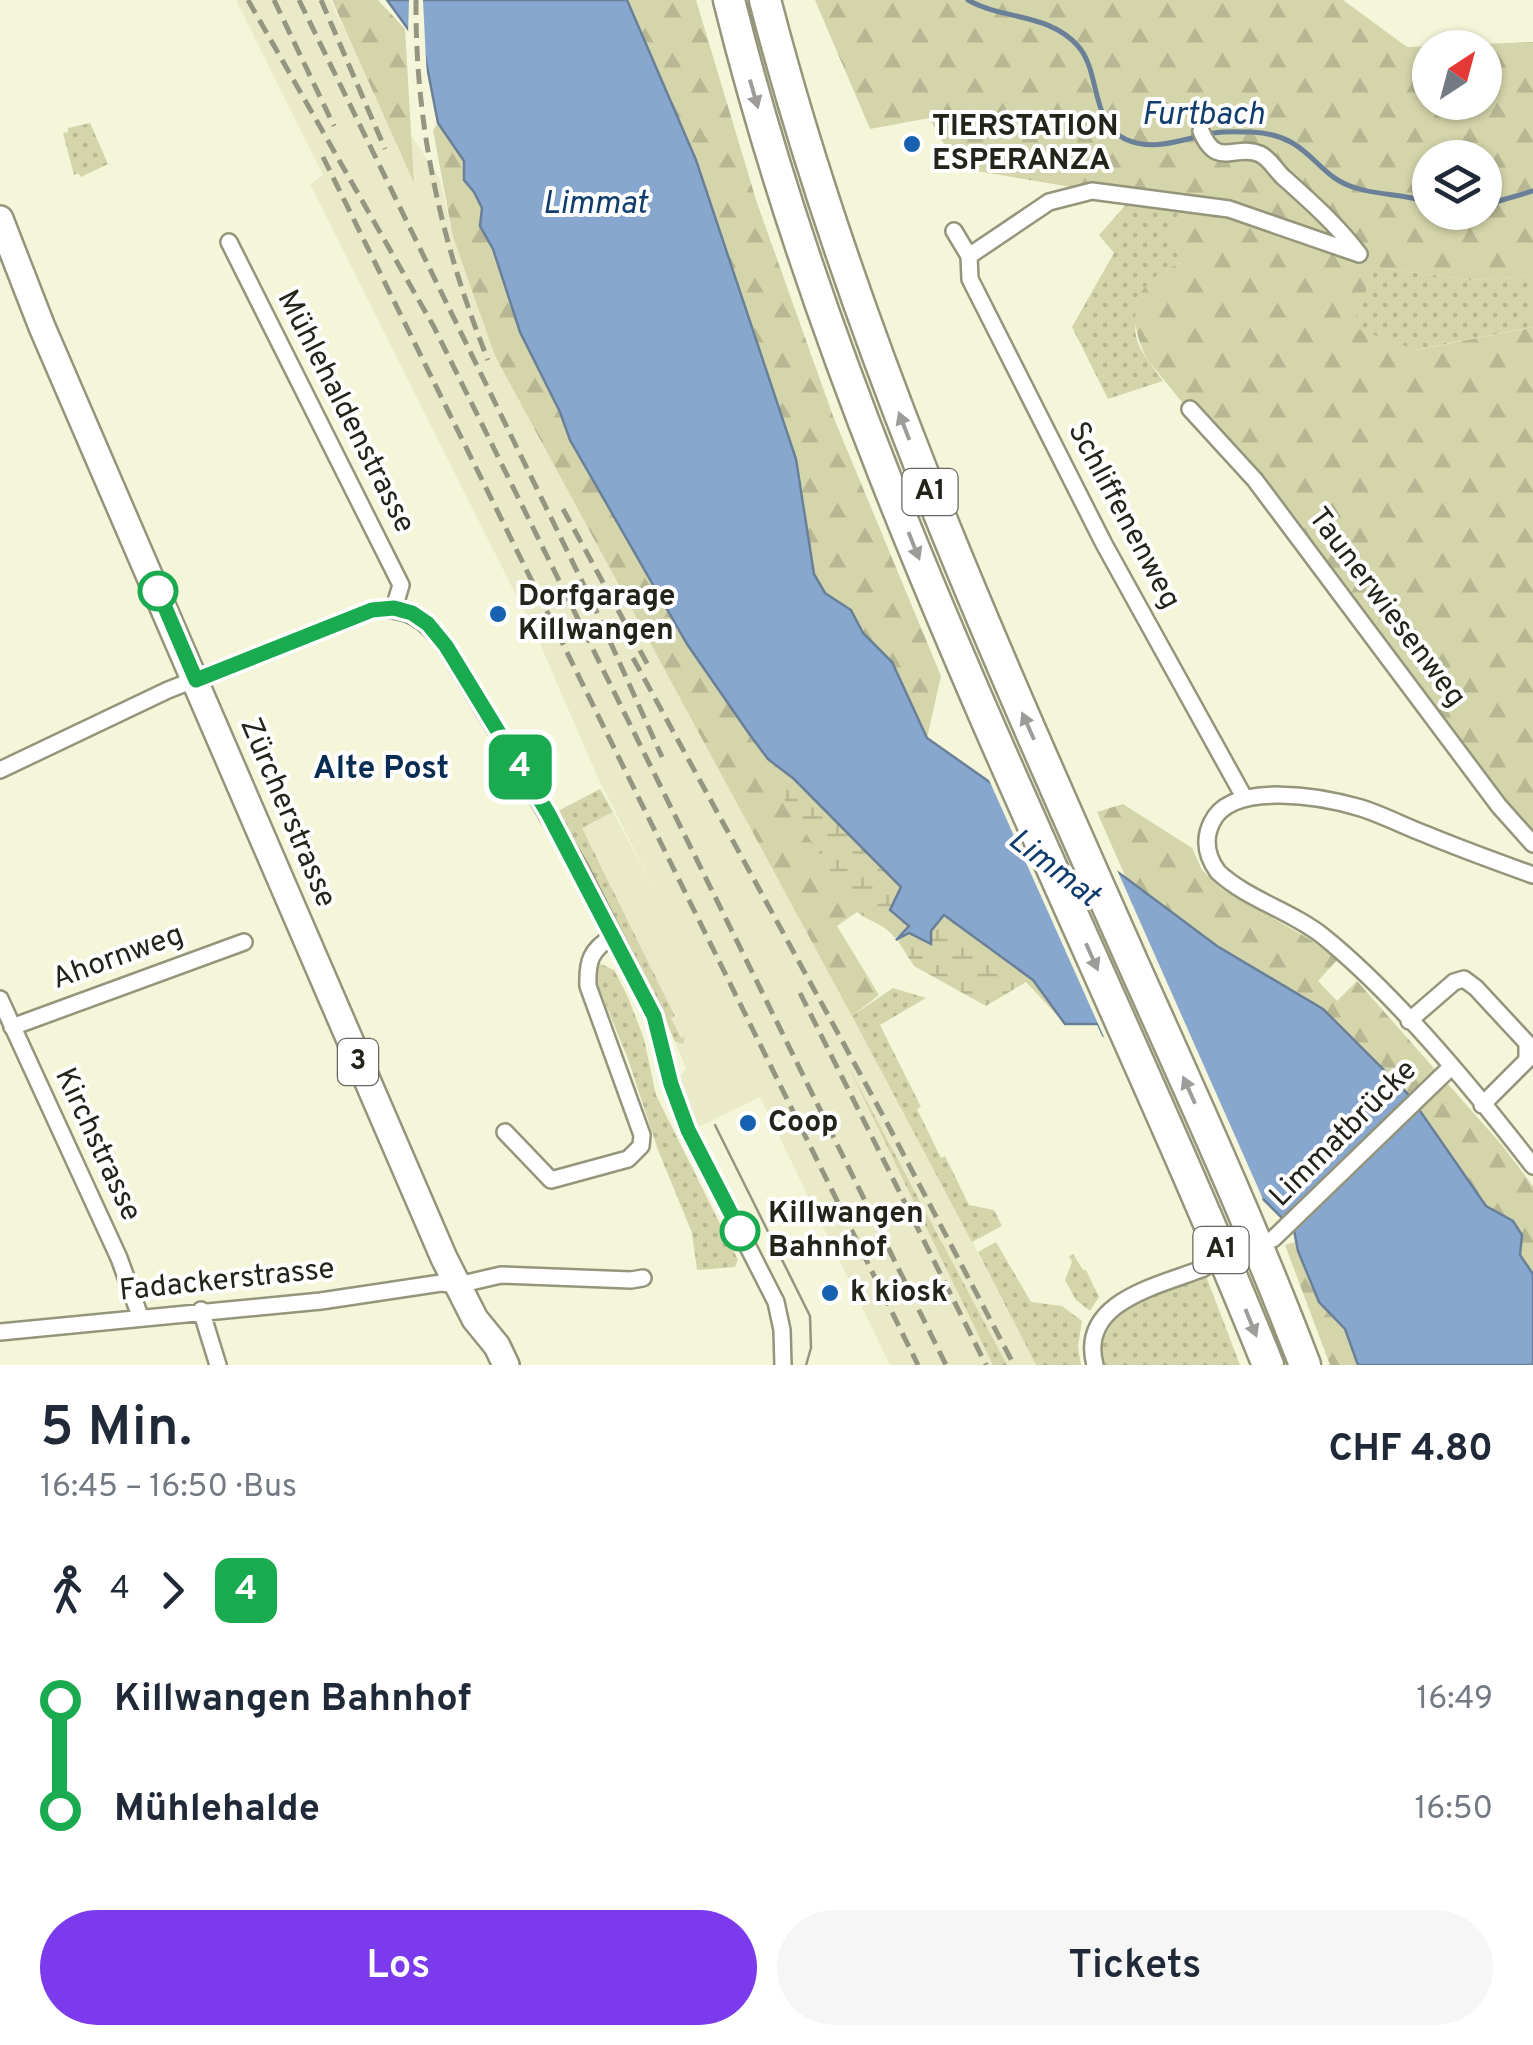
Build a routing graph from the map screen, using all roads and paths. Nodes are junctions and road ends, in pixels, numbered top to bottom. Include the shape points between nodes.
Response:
1 (728, 0) edge
2 (764, 0) edge
3 (1204, 137) dead end
4 (0, 220) edge
5 (954, 230) dead end
6 (228, 242) dead end
7 (969, 256) junction
8 (8, 268) edge
9 (1190, 410) dead end
10 (394, 608) junction
11 (196, 680) junction
12 (0, 770) edge
13 (1244, 796) junction
14 (1533, 844) edge
15 (1533, 875) edge
16 (612, 936) junction
17 (244, 942) dead end
18 (0, 999) edge
19 (1409, 1021) junction
20 (12, 1027) junction
21 (1450, 1068) junction
22 (1482, 1105) junction
23 (505, 1132) dead end
24 (1533, 1166) edge
25 (1274, 1238) dead end
26 (1204, 1268) dead end
27 (643, 1278) dead end
28 (458, 1285) junction
29 (202, 1310) junction
30 (140, 1316) junction
31 (475, 1319) junction
32 (0, 1332) edge
33 (787, 1364) edge
34 (218, 1365) edge
35 (490, 1365) edge
36 (506, 1365) edge
37 (1095, 1365) edge
38 (1268, 1365) edge
39 (1305, 1365) edge

1 -> 38 highway, A1 via 835,343 921,564
39 -> 2 highway, A1 via 960,566 873,344
3 - 7 street via 1215,151 1267,158 1359,254 1230,209 1092,191 1062,196
4 - 8 main road, Zürcherstrasse / 3
5 - 7 street, Schliffenenweg
6 - 10 street, Mühlehaldenstrasse via 401,585
7 - 13 street, Schliffenenweg via 970,278 1104,544
8 - 11 main road, Zürcherstrasse / 3
9 - 14 street, Taunerwiesenweg via 1255,480
10 - 11 street via 356,616
10 - 16 street via 428,624 446,646 548,813
11 - 12 street
11 - 28 main road, Zürcherstrasse / 3
13 - 15 street via 1348,804
13 - 19 street via 1224,806 1208,830 1218,872 1322,935
16 - 23 street via 591,954 588,986 641,1146 628,1159 551,1180
16 - 33 street via 654,1016 688,1130 776,1302
17 - 20 street, Ahornweg
18 - 20 street, Kirchstrasse
19 - 21 street
19 - 22 street via 1464,980 1527,1043 1527,1060
20 - 30 street, Kirchstrasse
21 - 22 street
21 - 25 street, Limmatbrücke
22 - 24 street
26 - 37 street via 1111,1308 1094,1332
27 - 28 street, Fadackerstrasse via 501,1275
28 - 29 street, Fadackerstrasse
28 - 31 main road, Zürcherstrasse / 3
29 - 30 street, Fadackerstrasse
29 - 34 street
30 - 32 street, Fadackerstrasse
31 - 35 main road, Zürcherstrasse / 3
31 - 36 main road, Zürcherstrasse / 3

